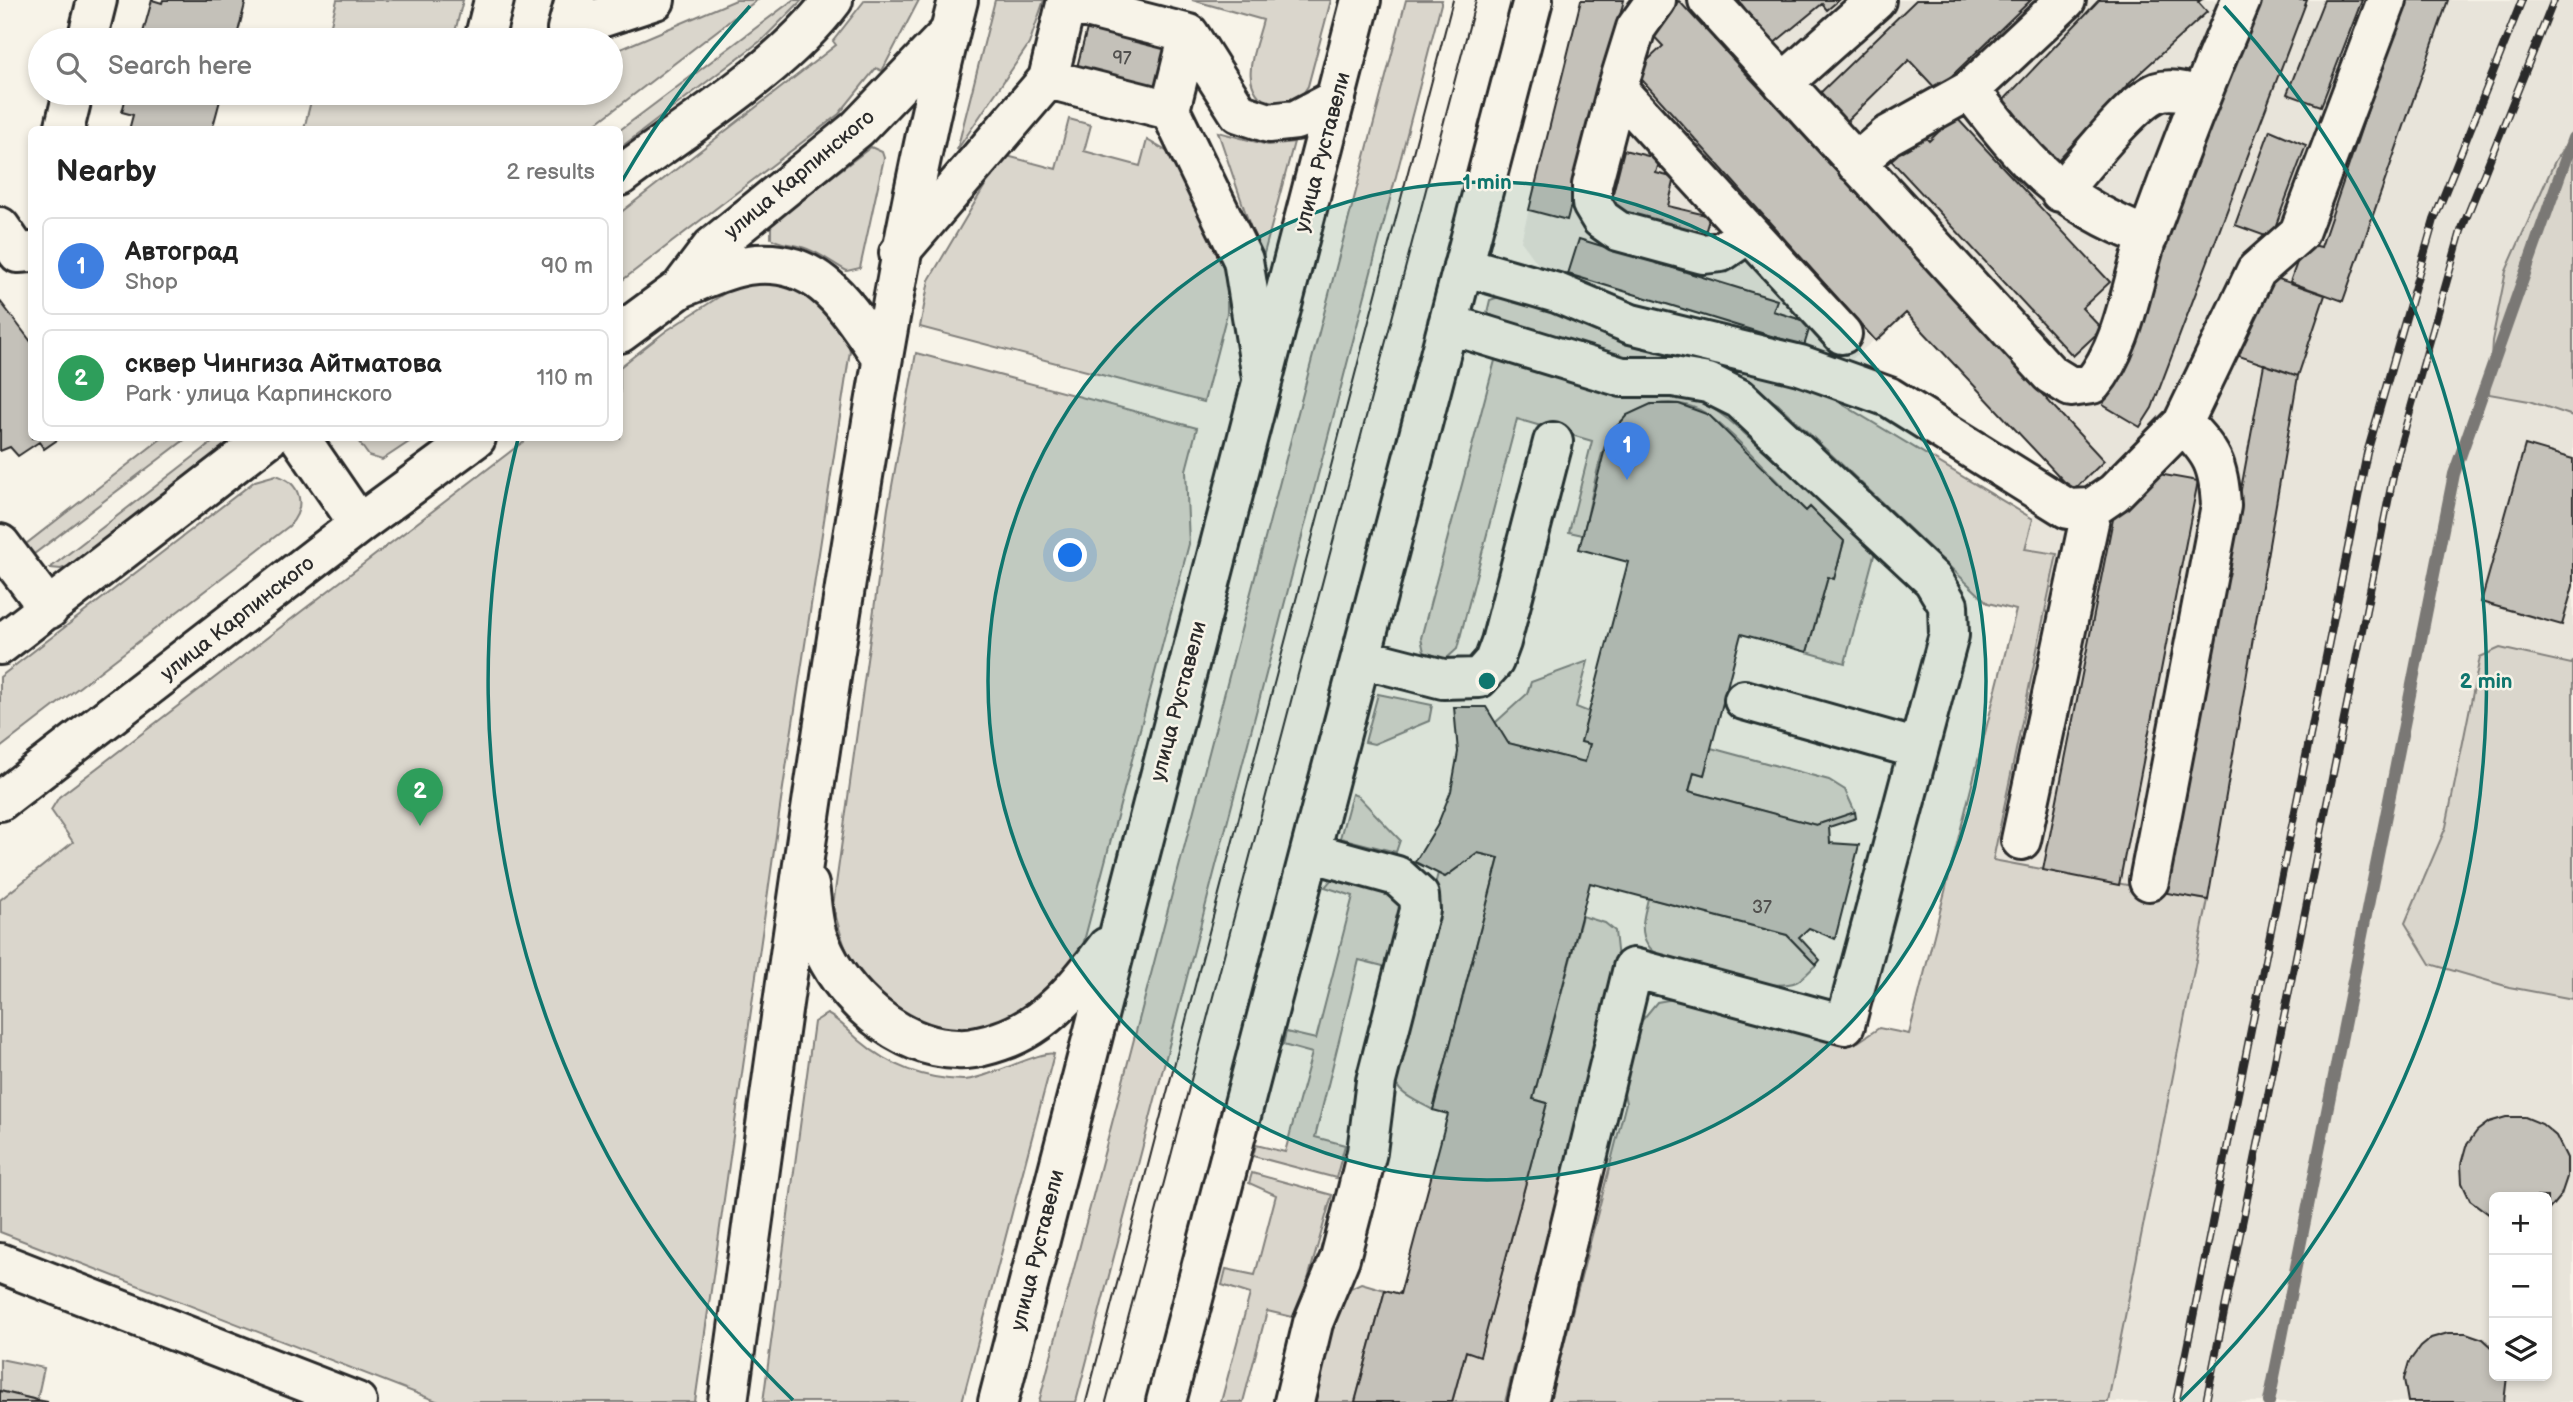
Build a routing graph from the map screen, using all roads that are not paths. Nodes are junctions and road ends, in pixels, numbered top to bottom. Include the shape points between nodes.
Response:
1 (97, 0) edge
2 (494, 0) edge
3 (575, 0) edge
4 (654, 0) edge
5 (833, 0) edge
6 (1361, 0) edge
7 (1533, 0) edge
8 (1656, 0) edge
9 (1708, 0) edge
10 (1876, 0) edge
11 (2066, 0) edge
12 (2241, 0) edge
13 (2387, 0) edge
14 (1067, 1) edge
15 (953, 17) edge
16 (90, 28) edge
17 (487, 28) edge
18 (567, 28) edge
19 (570, 28) edge
20 (1189, 34) junction
21 (1048, 79) junction
22 (1783, 83) junction
23 (1617, 89) junction
24 (1970, 90) junction
25 (2200, 97) junction
26 (1336, 99) junction
27 (69, 105) edge
28 (1170, 110) junction
29 (65, 126) edge
30 (1856, 163) junction
31 (623, 174) edge
32 (2060, 192) junction
33 (0, 228) edge
34 (1749, 233) junction
35 (2148, 237) junction
36 (28, 252) edge
37 (900, 253) junction
38 (1463, 266) junction
39 (681, 288) junction
40 (1448, 324) junction
41 (623, 331) edge
42 (1842, 334) dead end
43 (882, 358) junction
44 (1262, 378) junction
45 (2183, 423) junction
46 (264, 441) edge
47 (302, 441) edge
48 (472, 441) edge
49 (1553, 442) dead end
50 (2092, 508) junction
51 (359, 524) junction
52 (0, 544) edge
53 (49, 608) junction
54 (0, 645) edge
55 (1360, 658) junction
56 (1744, 700) dead end
57 (1918, 749) junction
58 (0, 801) edge
59 (2021, 840) dead end
60 (803, 852) junction
61 (1310, 852) junction
62 (2148, 881) dead end
63 (1118, 934) junction
64 (0, 1264) edge
65 (357, 1402) edge
66 (729, 1402) edge
67 (998, 1402) edge
68 (1166, 1402) edge
69 (1294, 1402) edge
70 (1528, 1402) edge

1 - 16 street
2 - 17 street
3 - 18 street
4 - 19 street
5 - 31 street via 778,58
6 - 26 street, улица Руставели
7 - 38 street
8 - 23 street via 1636,28
9 - 22 street
10 - 22 street
11 - 24 street
12 - 25 street
13 - 45 street via 2299,233 2256,271
14 - 20 street
14 - 21 street
15 - 37 street
15 - 39 street, улица Карпинского via 857,129 712,247
20 - 26 street via 1239,113 1269,123 1296,120
20 - 28 street
21 - 28 street
21 - 37 street
22 - 30 street
23 - 34 street
23 - 34 street via 1592,185 1592,204 1601,219 1618,231 1703,254 1721,252
24 - 30 street via 1887,136
24 - 32 street via 2016,150
25 - 32 street via 2182,91 2159,92 2137,105
25 - 35 street
26 - 44 street, улица Руставели
27 - 29 street
28 - 44 street via 1243,260
30 - 35 street via 2050,374 2071,387 2092,384 2107,366
32 - 35 street via 2107,221
33 - 36 street via 18,253
34 - 42 street
37 - 43 street
38 - 40 street
38 - 50 street via 1557,293 1631,324 1846,380 1889,397 2068,509
39 - 41 street, улица Карпинского
39 - 43 street, улица Карпинского via 746,265 777,264 806,272 830,288
40 - 55 street
40 - 57 street via 1622,377 1708,383 1740,399 1933,580 1948,605 1949,635
43 - 60 street
44 - 63 street, улица Руставели
45 - 50 street via 2114,493
45 - 62 street via 2204,445 2219,472 2221,506
46 - 53 street
47 - 51 street
48 - 51 street, улица Карпинского
49 - 55 street via 1501,642 1494,661 1479,678 1443,679
50 - 59 street
51 - 58 street, улица Карпинского
52 - 53 street
53 - 54 street
55 - 61 street
56 - 57 street
57 - 70 street via 1845,1025 1633,968
60 - 63 street via 819,942 840,978 878,1018 916,1040 958,1049 1002,1041 1040,1020 1073,992
60 - 66 street
61 - 68 street
61 - 69 street via 1397,876 1419,896 1420,910 1376,1082 1357,1193 1340,1258 1313,1323
63 - 67 street, улица Руставели
64 - 65 street

